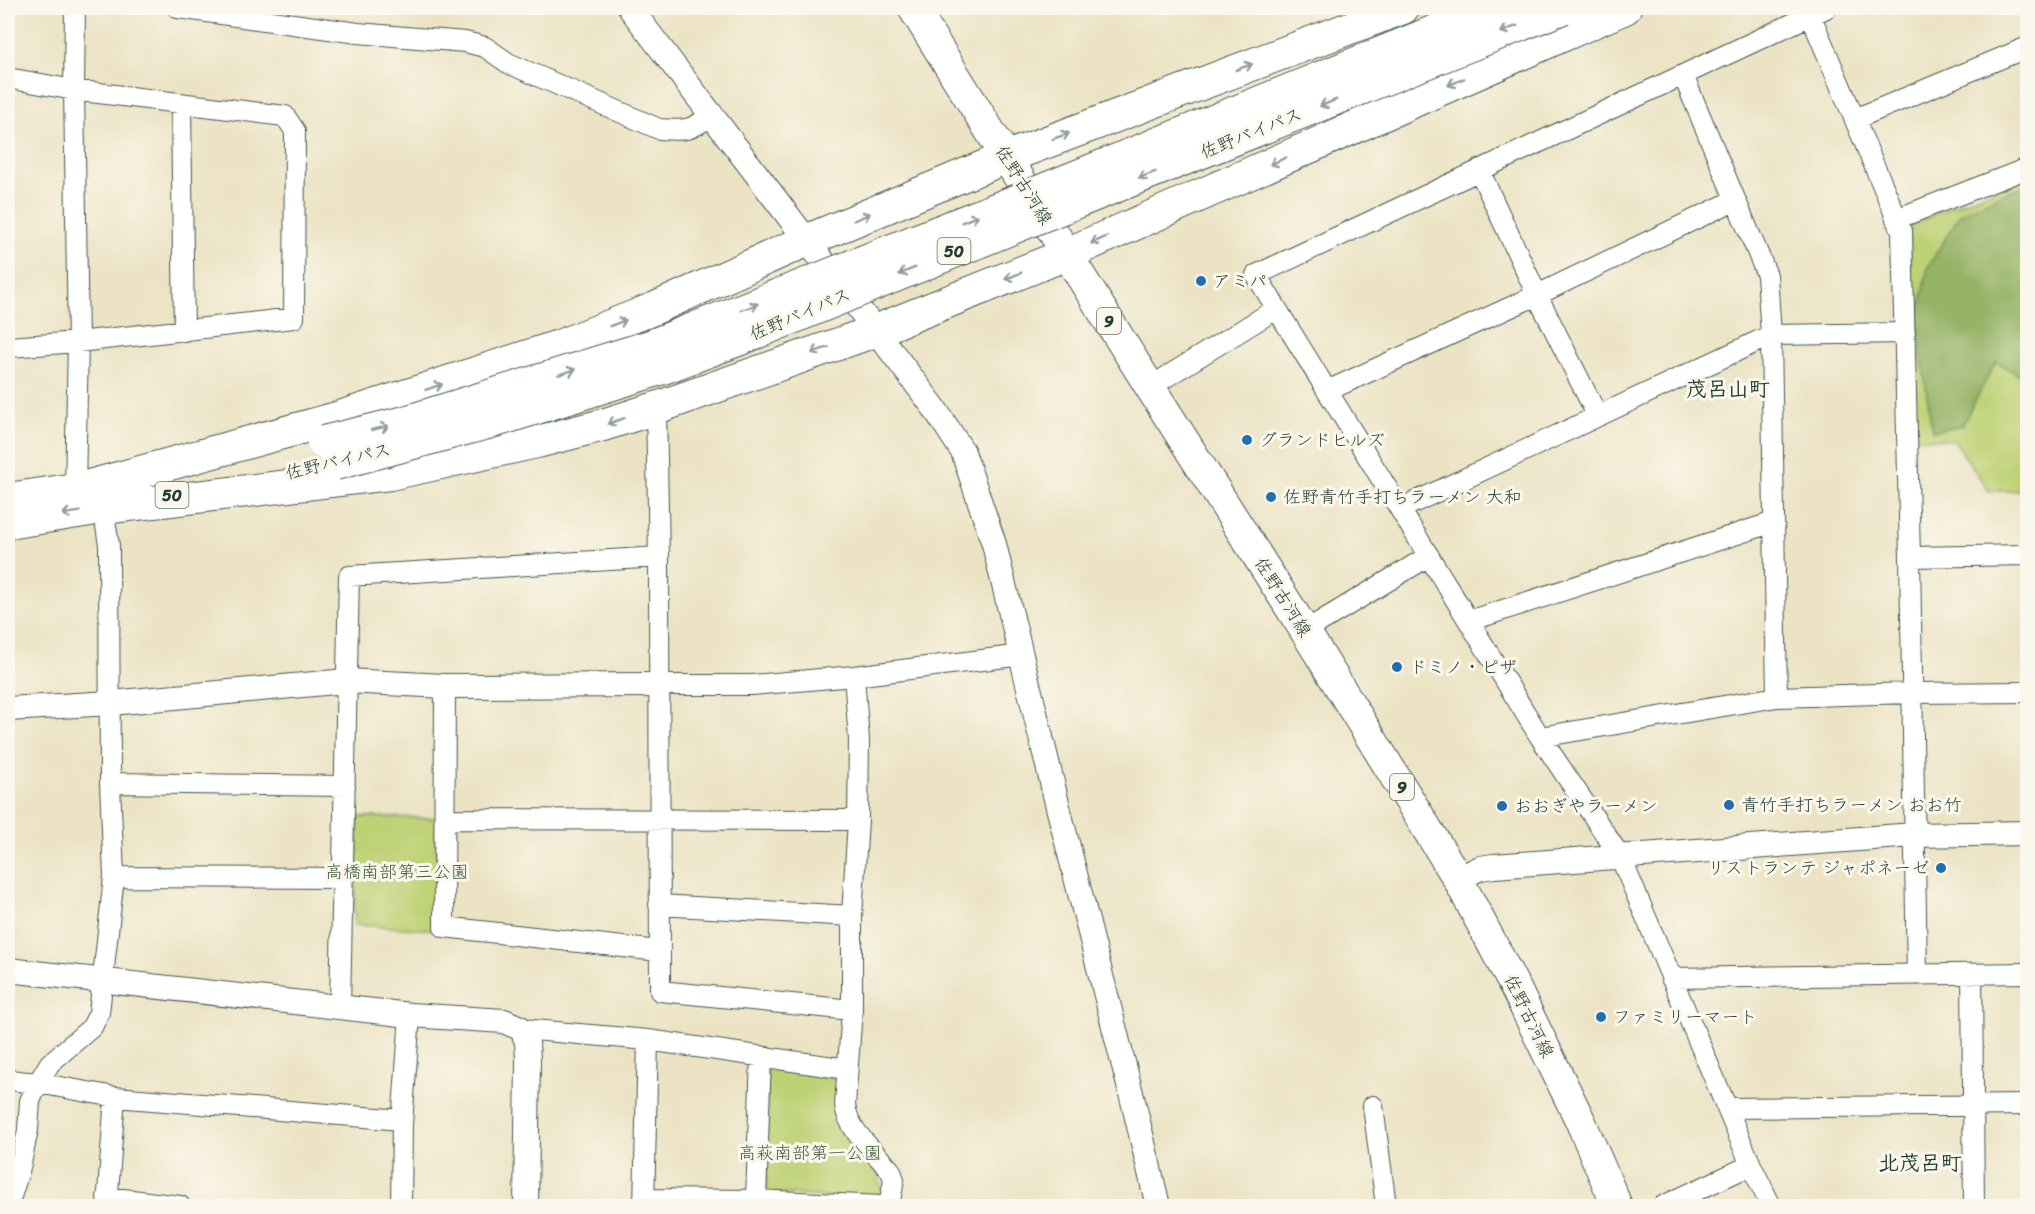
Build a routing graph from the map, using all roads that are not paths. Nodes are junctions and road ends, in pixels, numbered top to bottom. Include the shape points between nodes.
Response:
1 (75, 8) edge
2 (178, 8) edge
3 (630, 8) edge
4 (913, 8) edge
5 (1403, 8) edge
6 (1492, 8) edge
7 (1563, 8) edge
8 (1624, 8) edge
9 (1818, 11) edge
10 (2028, 47) edge
11 (1683, 75) junction
12 (8, 78) edge
13 (74, 90) junction
14 (181, 104) junction
15 (712, 115) junction
16 (1855, 119) junction
17 (1006, 157) junction
18 (2028, 168) edge
19 (1479, 170) junction
20 (1735, 200) junction
21 (1896, 219) junction
22 (808, 240) junction
23 (1067, 254) junction
24 (1537, 295) junction
25 (1276, 309) junction
26 (184, 331) junction
27 (875, 331) junction
28 (1905, 333) junction
29 (1771, 335) junction
30 (78, 342) junction
31 (8, 347) edge
32 (1150, 387) junction
33 (1327, 390) junction
34 (656, 408) junction
35 (1597, 415) junction
36 (329, 453) junction
37 (75, 490) junction
38 (8, 499) edge
39 (104, 508) junction
40 (1400, 509) junction
41 (1774, 522) junction
42 (8, 523) edge
43 (2028, 555) edge
44 (1429, 556) junction
45 (659, 557) junction
46 (1910, 557) junction
47 (1469, 621) junction
48 (1305, 631) junction
49 (1022, 655) junction
50 (854, 676) junction
51 (346, 681) junction
52 (660, 685) junction
53 (445, 686) junction
54 (2028, 692) edge
55 (1911, 693) junction
56 (1777, 697) junction
57 (111, 703) junction
58 (8, 709) edge
59 (1540, 737) junction
60 (110, 783) junction
61 (345, 786) junction
62 (445, 819) junction
63 (659, 820) junction
64 (858, 820) junction
65 (2028, 833) edge
66 (1914, 835) junction
67 (1620, 856) junction
68 (114, 877) junction
69 (343, 878) junction
70 (1458, 879) junction
71 (659, 905) junction
72 (852, 916) junction
73 (659, 951) junction
74 (8, 970) edge
75 (2028, 973) edge
76 (1972, 974) junction
77 (1917, 975) junction
78 (1671, 978) junction
79 (102, 981) junction
80 (340, 1007) junction
81 (852, 1010) junction
82 (410, 1015) junction
83 (522, 1029) junction
84 (648, 1040) junction
85 (761, 1056) junction
86 (847, 1069) junction
87 (8, 1080) edge
88 (38, 1083) junction
89 (115, 1097) junction
90 (2028, 1104) edge
91 (1373, 1106) dead end
92 (1973, 1106) junction
93 (1727, 1108) junction
94 (402, 1120) junction
95 (1751, 1165) junction
96 (9, 1197) edge
97 (756, 1200) junction
98 (107, 1202) edge
99 (644, 1203) edge
100 (180, 1206) edge
101 (401, 1206) edge
102 (526, 1206) edge
103 (882, 1206) edge
104 (889, 1206) edge
105 (1158, 1206) edge
106 (1386, 1206) edge
107 (1617, 1206) edge
108 (1663, 1206) edge
109 (1771, 1206) edge
110 (1974, 1206) edge

1 - 13 street
2 - 15 street via 485,47 508,63 659,129 695,127
3 - 15 street
4 - 17 main road, 佐野古河線 / 9
17 -> 5 highway
36 -> 6 highway, 佐野バイパス / 50, bridge via 405,422 650,346
7 -> 36 highway, 佐野バイパス / 50, bridge via 663,368 513,416
8 -> 23 highway
9 - 11 street
9 - 16 street
10 - 16 street
11 - 19 street
11 - 20 street
12 - 13 street
13 - 14 street
13 - 30 street
14 - 26 street
14 - 26 street via 285,116 295,131 294,318
15 - 22 street
16 - 21 street
22 -> 17 highway
17 - 23 main road, 佐野古河線 / 9
18 - 21 street
19 - 24 street
19 - 25 street via 1256,275
20 - 24 street
20 - 29 street via 1767,275
21 - 28 street via 1902,231
22 - 27 street
37 -> 22 highway via 338,418 559,346
23 -> 27 highway
23 - 32 main road, 佐野古河線 / 9
24 - 33 street
24 - 35 street
25 - 32 street
25 - 33 street
26 - 30 street
27 -> 34 highway
27 - 49 street via 963,452 994,544
28 - 29 street
28 - 46 street
29 - 35 street
29 - 41 street
30 - 31 street
30 - 37 street
32 - 48 main road, 佐野古河線 / 9
33 - 40 street
34 -> 39 highway via 537,442 390,474
34 - 45 street
35 - 40 street
36 - 37 highway, 佐野バイパス / 50 via 208,466
36 - 39 highway, 佐野バイパス / 50
37 - 38 highway, 佐野バイパス / 50
39 -> 42 highway, 佐野バイパス / 50
39 - 57 street via 110,544
40 - 44 street
41 - 47 street
41 - 56 street
43 - 46 street
44 - 47 street
44 - 48 street
45 - 51 street via 350,576
45 - 52 street
46 - 55 street
47 - 59 street
48 - 70 main road, 佐野古河線 / 9
49 - 50 street
49 - 105 street
50 - 52 street via 752,685
50 - 64 street via 859,740
51 - 53 street
51 - 57 street
51 - 61 street
52 - 53 street
52 - 63 street
53 - 62 street
54 - 55 street
55 - 56 street
55 - 66 street
56 - 59 street
57 - 58 street
57 - 60 street
59 - 67 street
60 - 61 street
60 - 68 street
61 - 69 street
62 - 63 street
62 - 73 street via 444,927
63 - 64 street
63 - 71 street
64 - 72 street
65 - 66 street
66 - 67 street
66 - 77 street
67 - 70 street via 1494,866
67 - 78 street
68 - 69 street
68 - 79 street
69 - 80 street
70 - 107 main road, 佐野古河線 / 9 via 1580,1120
71 - 72 street
71 - 73 street
72 - 81 street
73 - 81 street via 660,991
74 - 79 street
75 - 76 street
76 - 77 street
76 - 92 street
77 - 78 street
78 - 93 street
79 - 80 street
79 - 88 street via 99,1013 92,1027 50,1063
80 - 82 street
81 - 86 street
82 - 83 street via 504,1021
82 - 94 street
83 - 84 street
83 - 102 street via 528,1060
84 - 85 street
84 - 99 street
85 - 86 street
85 - 97 street
86 - 104 street via 846,1115 891,1171 894,1180
87 - 88 street
88 - 89 street
88 - 96 street via 30,1101 28,1130
89 - 94 street
89 - 98 street
90 - 92 street
91 - 106 street
92 - 93 street
92 - 110 street
93 - 95 street
94 - 101 street
95 - 108 street
95 - 109 street
97 - 99 street
97 - 103 street
98 - 100 street

